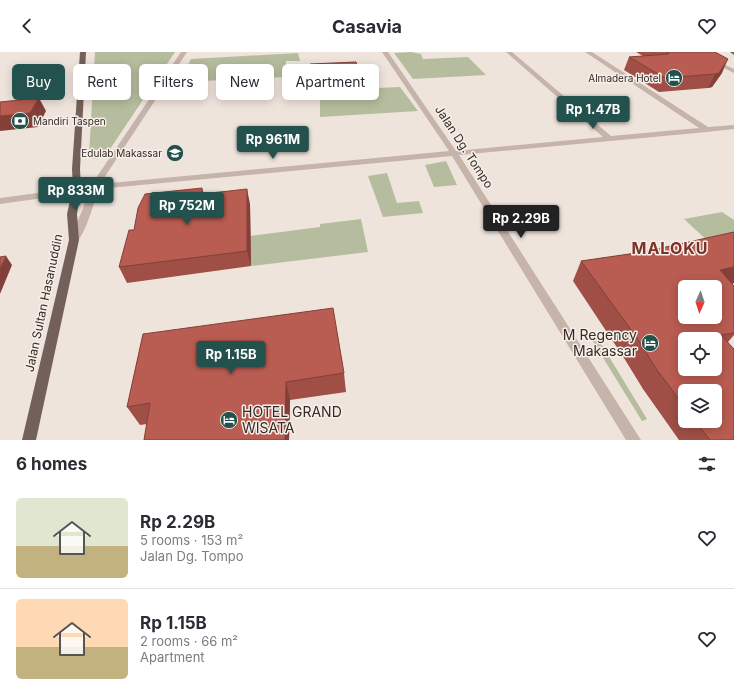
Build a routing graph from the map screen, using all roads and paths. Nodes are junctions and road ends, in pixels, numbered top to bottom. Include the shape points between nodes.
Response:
1 (83, 52) edge
2 (184, 52) edge
3 (386, 52) edge
4 (509, 52) edge
5 (588, 52) edge
6 (694, 52) edge
7 (734, 71) edge
8 (734, 127) edge
9 (707, 130) junction
10 (608, 138) junction
11 (454, 153) junction
12 (94, 187) junction
13 (76, 191) junction
14 (0, 201) edge
15 (74, 240) junction
16 (28, 440) edge
17 (634, 440) edge

1 - 13 main road, Jalan Sultan Hasanuddin
2 - 12 street
3 - 11 street, Jalan Dg. Tompo
4 - 10 street
5 - 9 street
6 - 7 street
8 - 9 street
9 - 10 street
10 - 11 street
11 - 12 street
11 - 17 street, Jalan Dg. Tompo
12 - 15 street via 88,211
13 - 14 street
13 - 15 main road, Jalan Sultan Hasanuddin via 72,214
15 - 16 main road, Jalan Sultan Hasanuddin

